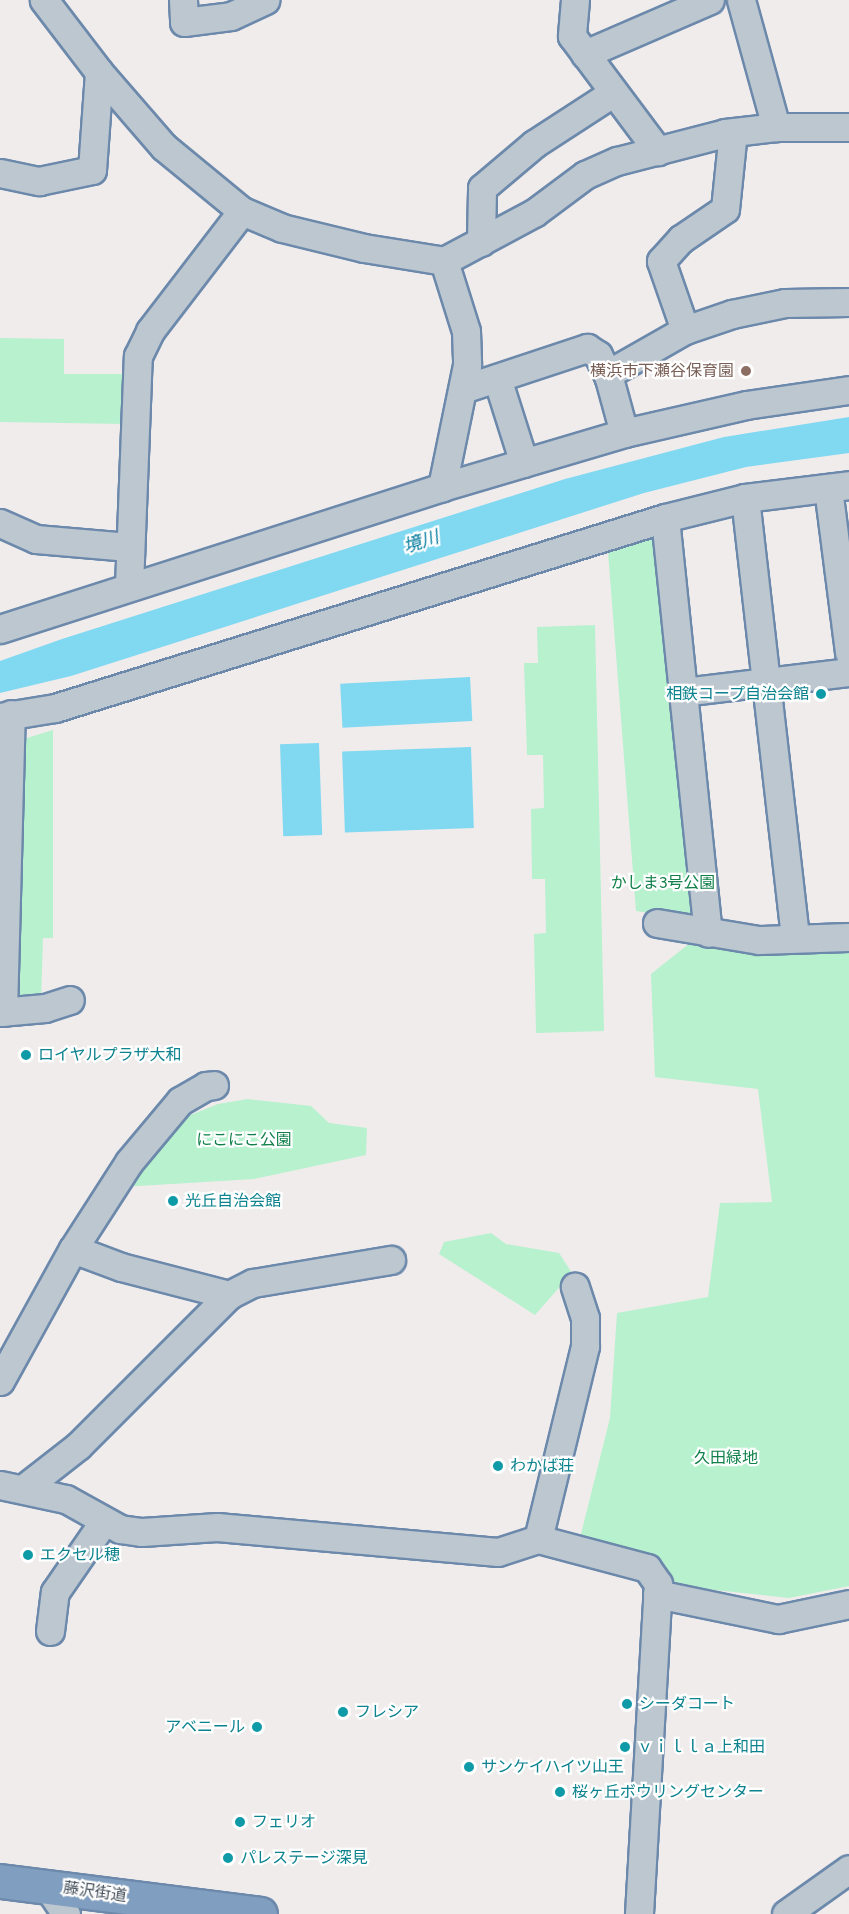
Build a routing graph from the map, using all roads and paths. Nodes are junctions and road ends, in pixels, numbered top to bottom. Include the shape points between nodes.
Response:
1 (44, 0) edge
2 (183, 0) edge
3 (265, 0) edge
4 (574, 0) edge
5 (710, 0) edge
6 (741, 0) edge
7 (585, 54) junction
8 (99, 72) junction
9 (614, 92) junction
10 (776, 127) junction
11 (849, 127) edge
12 (733, 132) junction
13 (658, 150) junction
14 (0, 173) edge
15 (242, 211) junction
16 (481, 242) junction
17 (444, 261) junction
18 (849, 302) edge
19 (685, 330) junction
20 (497, 378) junction
21 (609, 378) junction
22 (463, 389) junction
23 (849, 390) edge
24 (624, 433) junction
25 (524, 463) junction
26 (839, 486) edge
27 (442, 487) junction
28 (745, 498) junction
29 (665, 518) junction
30 (0, 524) edge
31 (129, 546) junction
32 (129, 586) junction
33 (0, 629) edge
34 (849, 653) edge
35 (849, 672) edge
36 (765, 682) junction
37 (683, 692) junction
38 (6, 716) edge
39 (657, 923) dead end
40 (708, 933) junction
41 (849, 937) edge
42 (795, 938) junction
43 (70, 1000) dead end
44 (1, 1012) edge
45 (214, 1085) dead end
46 (73, 1249) junction
47 (391, 1260) dead end
48 (575, 1287) dead end
49 (229, 1295) junction
50 (0, 1381) edge
51 (11, 1487) edge
52 (104, 1521) junction
53 (538, 1539) junction
54 (657, 1594) junction
55 (849, 1604) edge
56 (50, 1631) dead end
57 (849, 1869) edge
58 (0, 1881) edge
59 (47, 1886) junction
60 (66, 1914) edge
61 (261, 1914) edge
62 (639, 1914) edge
63 (786, 1914) edge

1 - 8 street
2 - 3 street via 184,22 231,16
4 - 7 street via 572,36
5 - 7 street
6 - 10 street
7 - 9 street
8 - 14 street via 92,170 39,181
8 - 15 street via 164,147
9 - 13 street
9 - 16 street via 534,144 482,188
10 - 11 street
10 - 12 street
12 - 13 street
12 - 19 street via 725,208 681,239 661,261
13 - 16 street via 585,175 534,213
15 - 17 street via 282,228 364,248
15 - 31 street via 150,331 138,356
16 - 17 street
17 - 22 street via 466,331
18 - 19 street via 785,303 732,314
19 - 21 street via 613,371
20 - 21 street via 587,348 598,355
20 - 22 street
20 - 25 street
21 - 24 street
22 - 27 street
23 - 24 street via 746,405
24 - 25 street
25 - 27 street
26 - 28 street
26 - 34 street
27 - 32 street
28 - 29 street
28 - 36 street
29 - 37 street
29 - 38 street via 55,708
30 - 31 street via 36,539
31 - 32 street
32 - 33 street
35 - 36 street
36 - 37 street
36 - 42 street
37 - 40 street
38 - 44 street
39 - 40 street
40 - 42 street via 759,940
41 - 42 street
43 - 44 street via 45,1008
45 - 46 street via 180,1101 129,1162
46 - 49 street via 121,1267
46 - 50 street
47 - 49 street via 253,1283
48 - 53 street via 585,1318 585,1346
49 - 51 street via 78,1446
51 - 52 street via 66,1499
52 - 53 street via 120,1529 142,1532 217,1527 498,1552
52 - 56 street via 55,1592
53 - 54 street via 647,1568 658,1584
54 - 55 street via 778,1619
54 - 62 street
57 - 63 street
58 - 59 highway, 藤沢街道
59 - 60 street
59 - 61 highway, 藤沢街道

